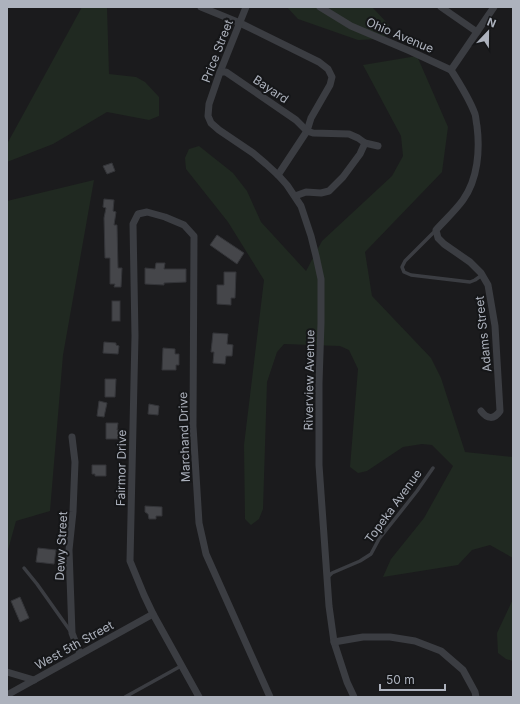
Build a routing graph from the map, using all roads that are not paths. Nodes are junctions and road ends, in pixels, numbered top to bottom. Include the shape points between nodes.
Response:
1 (201, 7) edge
2 (246, 7) edge
3 (320, 7) edge
4 (442, 7) edge
5 (494, 7) edge
6 (240, 23) junction
7 (477, 32) junction
8 (451, 70) junction
9 (220, 72) junction
10 (209, 104) joint
11 (307, 131) junction
12 (365, 143) junction
13 (378, 146) dead end
14 (278, 175) junction
15 (295, 196) junction
16 (133, 224) joint
17 (436, 230) junction
18 (482, 275) junction
19 (481, 411) dead end
20 (72, 437) dead end
21 (433, 468) dead end
22 (24, 568) dead end
23 (327, 578) junction
24 (153, 614) junction
25 (72, 633) junction
26 (334, 642) junction
27 (80, 654) junction
28 (181, 666) junction
29 (7, 672) edge
30 (34, 680) junction
31 (7, 695) edge
32 (125, 697) edge
33 (199, 697) edge
34 (270, 697) edge
35 (354, 697) edge
36 (476, 697) edge

1 - 6 street
2 - 6 street, Price Street
3 - 8 street, Ohio Avenue via 351,26
4 - 7 street
5 - 7 street
6 - 9 street, Price Street
6 - 11 street via 319,62 328,69 332,77 330,85 311,118
7 - 8 street
8 - 17 street via 476,115 478,156 470,186 463,199
9 - 10 street, Price Street
9 - 11 street, Bayard via 226,72 265,98
10 - 14 street, Riverview Avenue via 208,116 211,123 253,153
11 - 12 street via 349,134
11 - 14 street
12 - 13 street
12 - 15 street via 343,177 329,191 306,192
14 - 15 street, Riverview Avenue
15 - 23 street, Riverview Avenue via 311,236 321,279 319,465
16 - 24 street, Fairmor Drive via 135,336 130,561
16 - 34 street, Marchand Drive via 138,214 147,212 184,226 194,236 193,426 199,523 206,554
17 - 18 street, Adams Street via 438,238 444,244 470,262
17 - 18 lane via 405,261 402,267 404,272 470,282
18 - 19 street, Adams Street via 488,285 495,326 500,411 493,418
20 - 25 street, Dewy Street via 75,462 69,550
21 - 23 lane, Topeka Avenue via 379,539 371,554
22 - 25 lane
23 - 26 street, Riverview Avenue
24 - 27 street, West 5th Street
24 - 28 street, Fairmor Drive
25 - 27 street, Dewy Street
26 - 35 street, Riverview Avenue
26 - 36 street via 363,637 390,637 415,641 441,651 463,670
27 - 30 street, West 5th Street
28 - 32 lane
28 - 33 street, Fairmor Drive
29 - 30 street
30 - 31 street, West 5th Street

